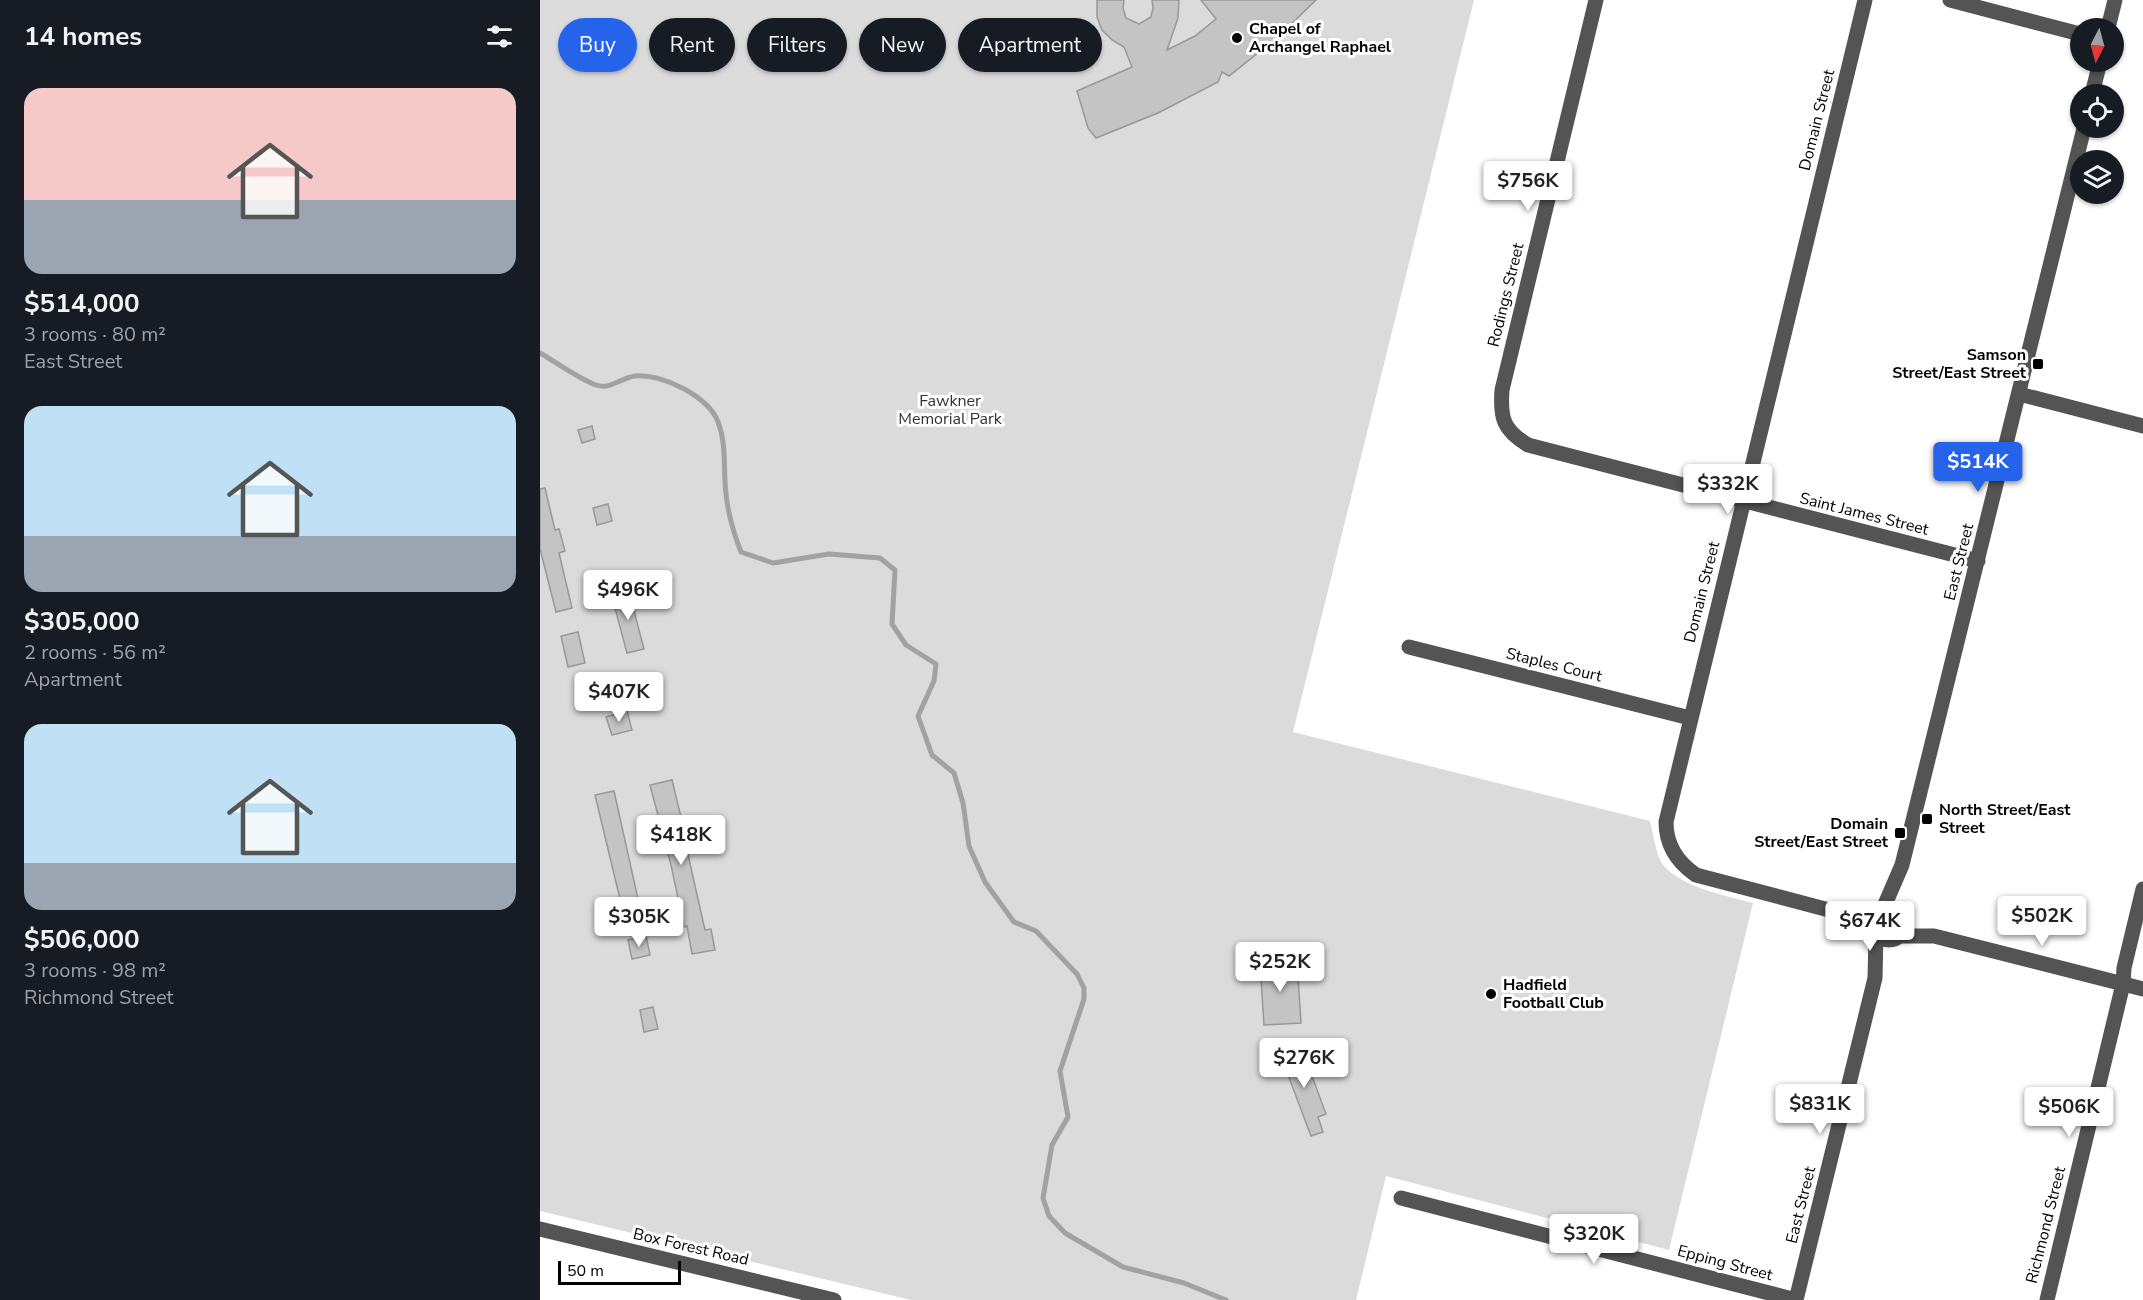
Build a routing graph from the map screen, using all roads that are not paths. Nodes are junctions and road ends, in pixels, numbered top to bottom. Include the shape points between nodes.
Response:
1 (1596, 0) edge
2 (1865, 0) edge
3 (1950, 0) edge
4 (2115, 0) edge
5 (2110, 18) edge
6 (2070, 31) edge
7 (2082, 138) edge
8 (2019, 394) junction
9 (1504, 425) joint
10 (2143, 426) edge
11 (1743, 501) junction
12 (1978, 561) junction
13 (1409, 647) dead end
14 (1690, 718) junction
15 (1902, 865) junction
16 (2143, 889) edge
17 (1829, 910) junction
18 (1880, 911) junction
19 (1902, 915) junction
20 (1875, 931) junction
21 (1934, 936) junction
22 (1898, 938) junction
23 (1875, 978) junction
24 (2123, 984) junction
25 (2143, 989) edge
26 (1401, 1198) dead end
27 (540, 1229) edge
28 (834, 1300) edge
29 (1796, 1300) edge
30 (2047, 1300) edge

1 - 9 street, Rodings Street via 1502,390
2 - 11 street, Domain Street
3 - 6 street
4 - 5 street
7 - 8 street, East Street
8 - 10 street
8 - 12 street, East Street
9 - 11 street, Saint James Street via 1528,445
11 - 12 street, Saint James Street
11 - 14 street, Domain Street
12 - 15 street, East Street
13 - 14 street, Staples Court
14 - 17 street, Domain Street via 1666,822 1668,841 1679,861 1708,879
15 - 18 street, East Street
15 - 19 street, East Street
16 - 24 street, Richmond Street
17 - 18 street, Domain Street
17 - 20 street, Domain Street
18 - 19 street via 1892,908
18 - 20 street via 1874,920
19 - 21 street
19 - 22 street via 1905,927
20 - 22 street via 1885,940
20 - 23 street, East Street
21 - 22 street
21 - 24 street
22 - 23 street, East Street
23 - 29 street, East Street
24 - 25 street
24 - 30 street, Richmond Street
26 - 29 street, Epping Street
27 - 28 street, Box Forest Road

